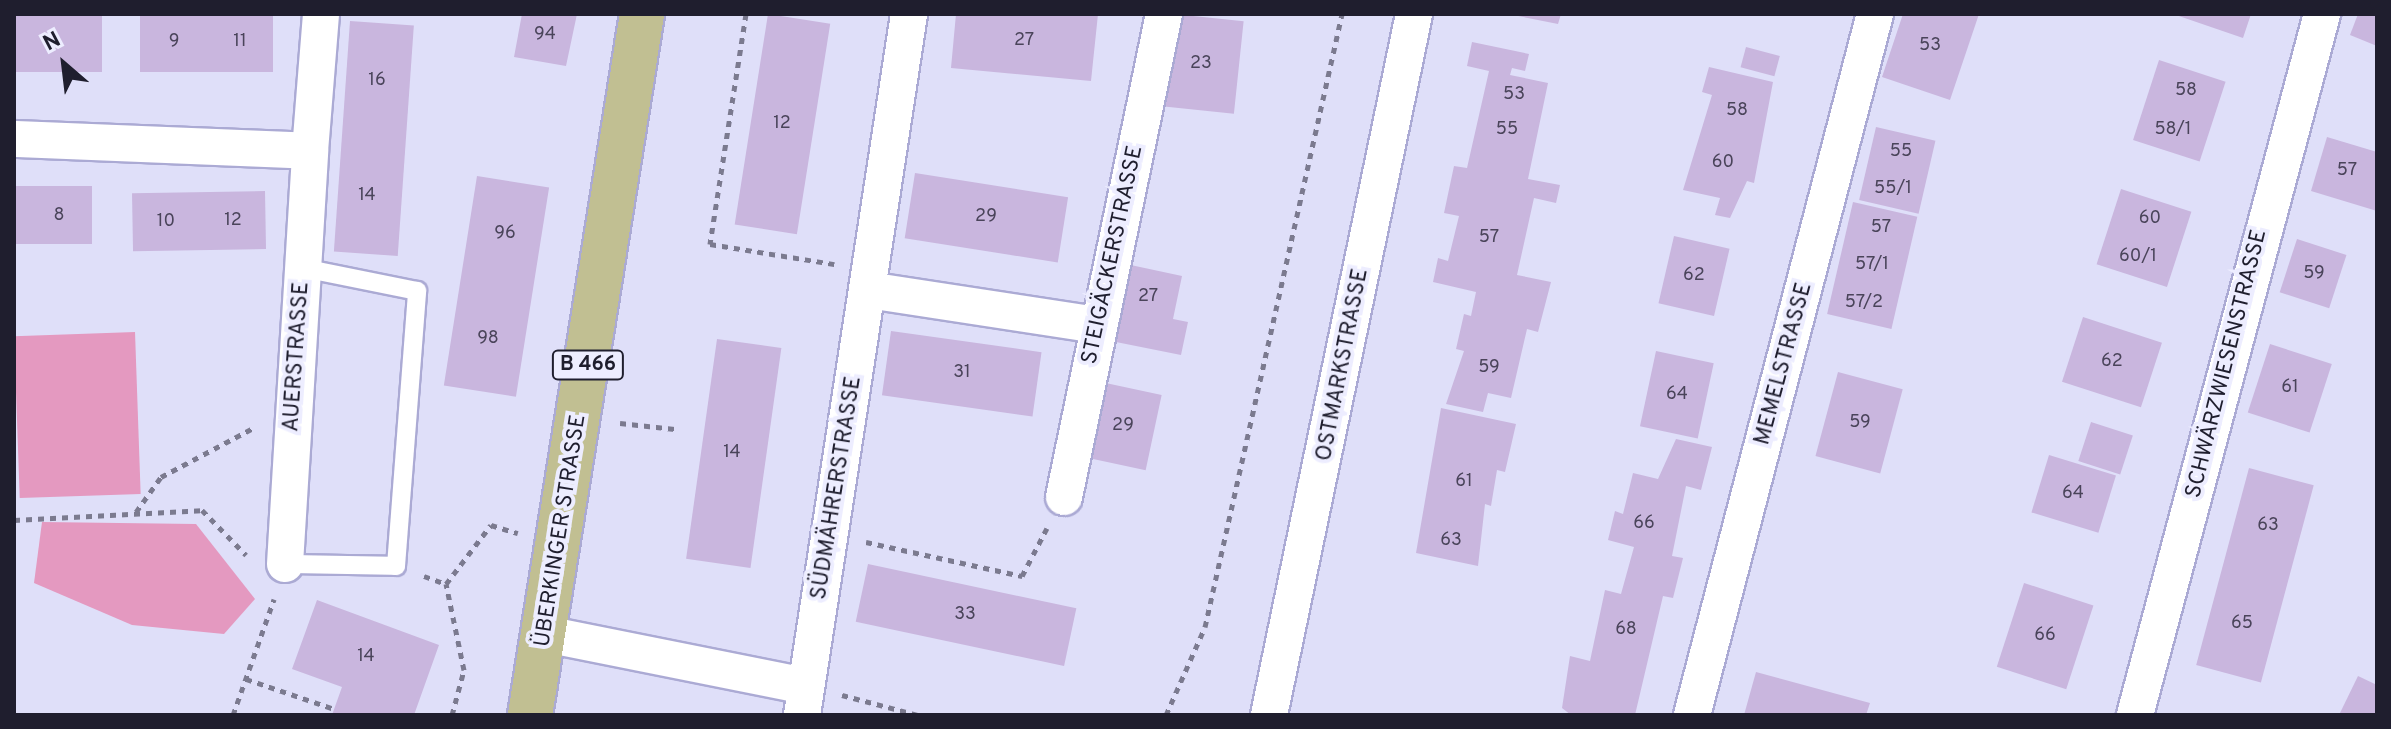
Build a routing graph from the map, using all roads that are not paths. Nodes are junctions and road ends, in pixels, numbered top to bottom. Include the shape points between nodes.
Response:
1 (321, 14) edge
2 (642, 14) edge
3 (909, 14) edge
4 (1164, 14) edge
5 (1414, 14) edge
6 (1875, 14) edge
7 (2322, 14) edge
8 (14, 139) edge
9 (310, 151) junction
10 (303, 268) junction
11 (869, 280) junction
12 (1097, 325) junction
13 (1064, 497) road end
14 (282, 576) joint
15 (545, 634) junction
16 (804, 700) edge
17 (530, 715) edge
18 (1269, 715) edge
19 (1692, 715) edge
20 (2135, 715) edge

1 - 9 street, AUERSTRASSE
2 - 15 main road, ÜBERKINGER STRASSE / B 466
3 - 11 street, SÜDMÄHRERSTRASSE
4 - 12 street, STEIGÄCKERSTRASSE
5 - 18 street, OSTMARKSTRASSE
6 - 19 street, MEMELSTRASSE
7 - 20 street, SCHWÄRZWIESENSTRASSE
8 - 9 street
9 - 10 street, AUERSTRASSE
10 - 14 street, AUERSTRASSE
10 - 14 lane via 417,291 396,566
11 - 12 street
11 - 16 street, SÜDMÄHRERSTRASSE
12 - 13 street, STEIGÄCKERSTRASSE
15 - 16 street
15 - 17 main road, ÜBERKINGER STRASSE / B 466

